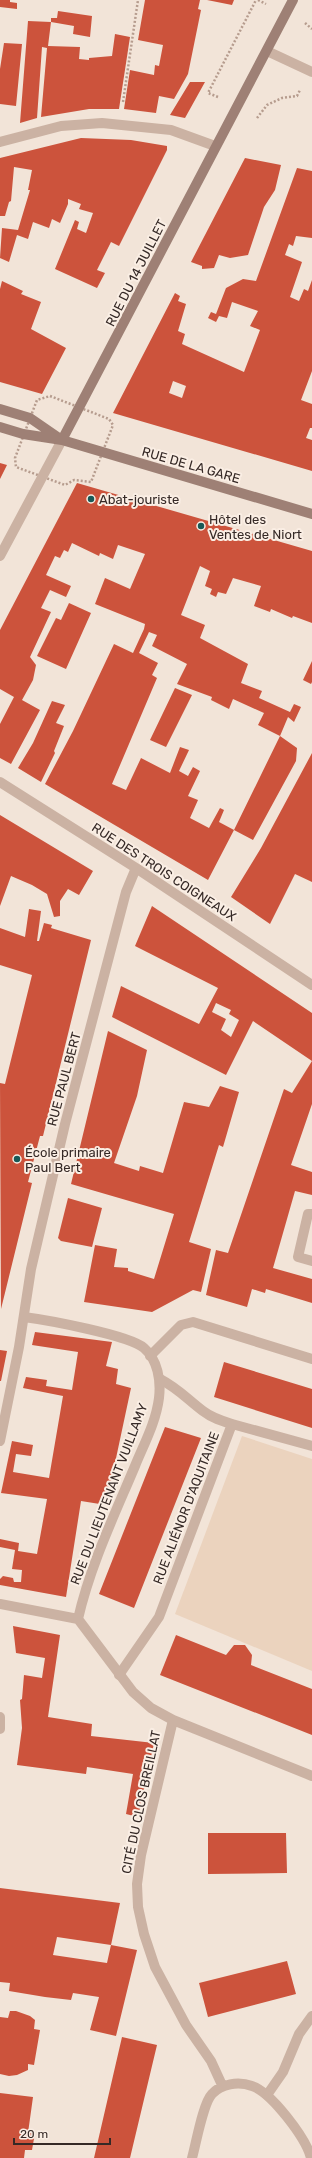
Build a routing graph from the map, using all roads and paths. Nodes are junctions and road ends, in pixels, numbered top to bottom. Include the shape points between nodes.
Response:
1 (138, 0) edge
2 (293, 0) edge
3 (266, 51) junction
4 (312, 72) edge
5 (119, 124) junction
6 (0, 142) edge
7 (215, 146) junction
8 (0, 409) edge
9 (0, 427) edge
10 (62, 440) junction
11 (312, 514) edge
12 (0, 556) edge
13 (0, 782) edge
14 (136, 868) junction
15 (312, 986) edge
16 (312, 1214) edge
17 (312, 1261) edge
18 (24, 1317) junction
19 (150, 1356) junction
20 (312, 1359) edge
21 (160, 1379) junction
22 (232, 1424) junction
23 (0, 1441) edge
24 (312, 1446) edge
25 (0, 1604) edge
26 (78, 1619) junction
27 (120, 1675) junction
28 (0, 1717) edge
29 (173, 1720) junction
30 (0, 1729) edge
31 (312, 1776) edge
32 (312, 2016) edge
33 (222, 2085) junction
34 (267, 2096) junction
35 (192, 2158) edge
36 (311, 2158) edge

1 - 5 path
2 - 3 main road, RUE DU 14 JUILLET
3 - 4 street
3 - 7 main road, RUE DU 14 JUILLET
5 - 6 street via 61,126
5 - 7 street via 171,130
7 - 10 main road, RUE DU 14 JUILLET
8 - 10 main road, RUE DE LA GARE via 30,418
9 - 10 main road, RUE DE LA GARE via 23,434
10 - 11 main road, RUE DE LA GARE
10 - 12 street, RUE DU 14 JUILLET
13 - 14 street, RUE DES TROIS COIGNEAUX
14 - 15 street, RUE DES TROIS COIGNEAUX
14 - 18 street, RUE PAUL BERT via 126,892 65,1124 31,1269
16 - 17 street via 308,1214 298,1257
18 - 19 street via 106,1334 143,1348
18 - 23 street, RUE PAUL BERT
19 - 20 street via 181,1325 193,1322
19 - 21 street
21 - 22 street, RUE ALIÉNOR D'AQUITAINE via 177,1387 204,1412
21 - 26 street, RUE DU LIEUTENANT VUILLAMY via 155,1418 85,1586
22 - 24 street
22 - 27 street, RUE ALIÉNOR D'AQUITAINE via 158,1617
25 - 26 street
26 - 27 street
27 - 29 street via 133,1692 152,1708
28 - 30 street
29 - 31 street
29 - 33 street, CITÉ DU CLOS BREILLAT via 141,1855 137,1884 138,1907 144,1934 156,1967 186,2025 211,2061
32 - 34 street via 299,2034 283,2072
33 - 34 street via 252,2086
33 - 35 street via 210,2095
34 - 36 street via 300,2136

